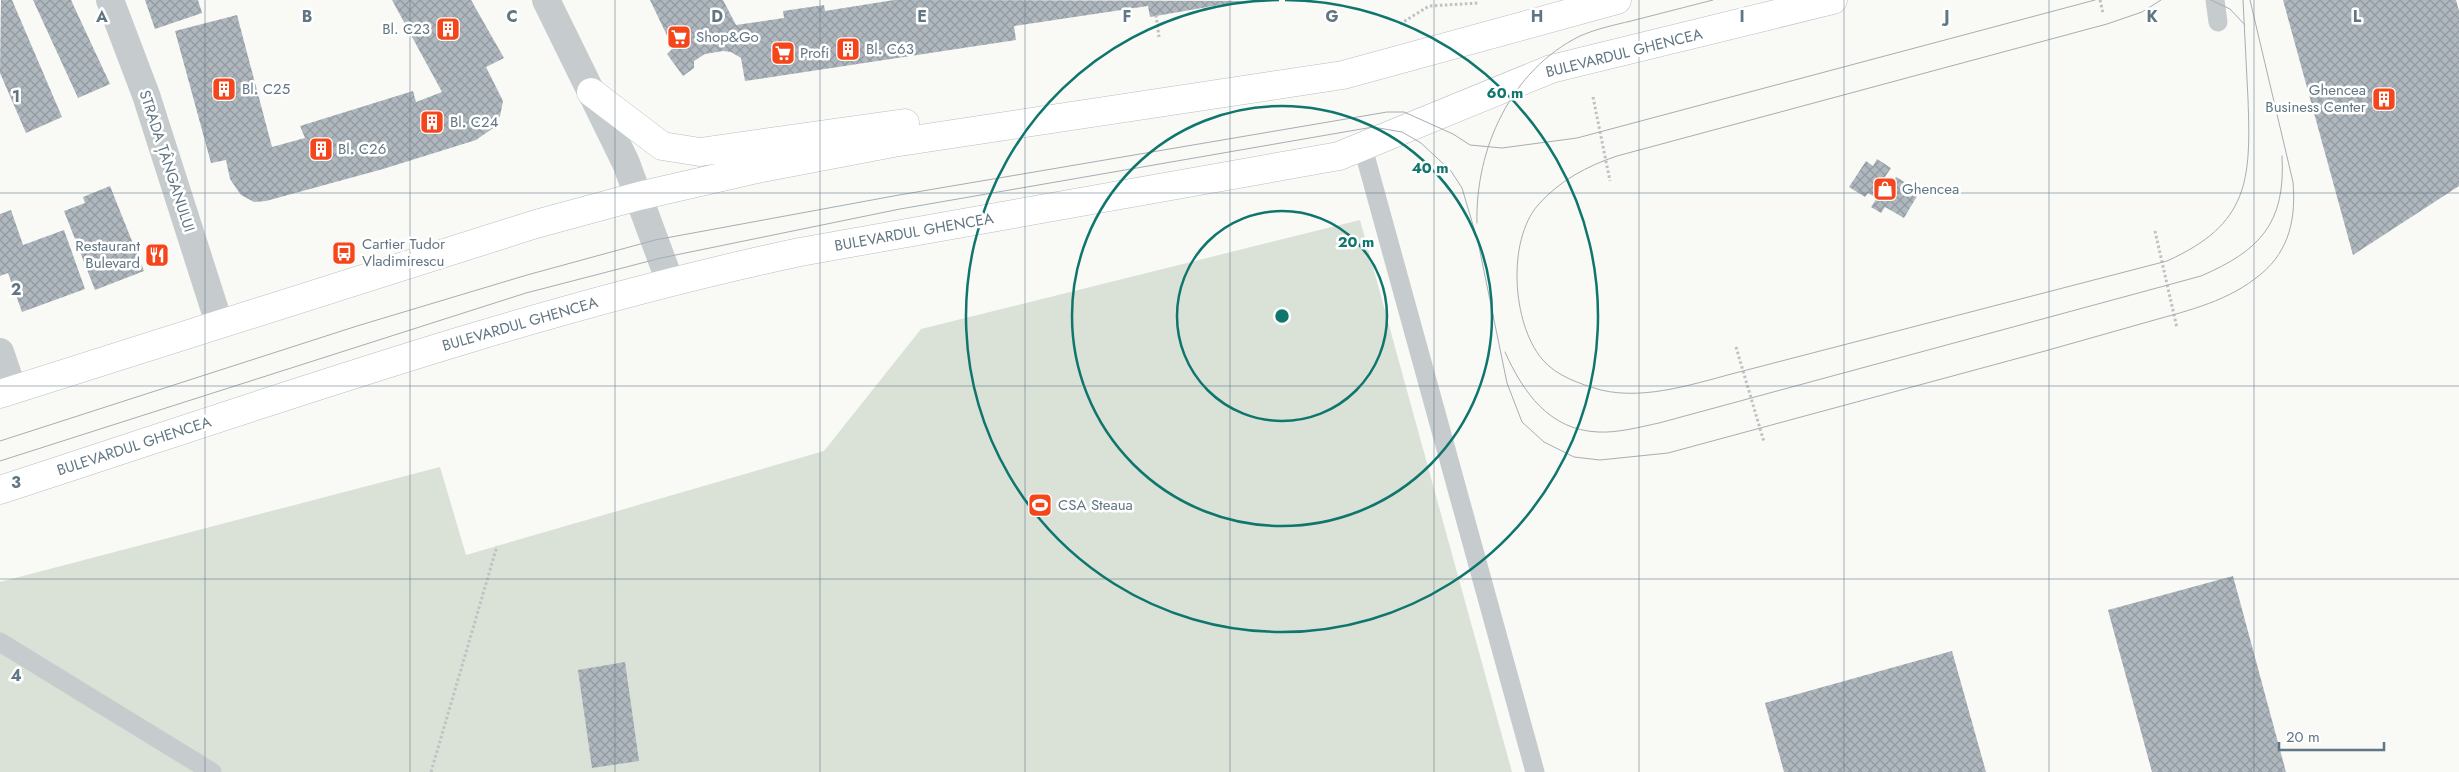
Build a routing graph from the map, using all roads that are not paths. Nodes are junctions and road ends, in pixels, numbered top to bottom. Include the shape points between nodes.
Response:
1 (110, 0) edge
2 (546, 0) edge
3 (1617, 0) edge
4 (1833, 0) edge
5 (2215, 0) edge
6 (2218, 22) dead end
7 (591, 92) junction
8 (999, 127) junction
9 (1363, 148) junction
10 (639, 196) junction
11 (670, 282) junction
12 (219, 323) junction
13 (0, 352) edge
14 (6, 392) edge
15 (0, 490) edge
16 (0, 642) edge
17 (212, 772) edge
18 (1535, 772) edge

1 - 12 street, STRADA ȚÂNGANULUI via 146,94
2 - 7 street
3 - 8 main road via 1343,74
4 - 9 main road, BULEVARDUL GHENCEA via 1551,69
5 - 6 lane
7 - 8 main road via 662,146 700,152 963,115
7 - 10 street
8 - 10 main road via 762,168
9 - 11 main road, BULEVARDUL GHENCEA via 1340,156 800,252
9 - 18 lane
10 - 11 street
10 - 12 main road via 527,227
11 - 15 main road, BULEVARDUL GHENCEA via 465,339
12 - 14 main road
13 - 14 street
16 - 17 lane

